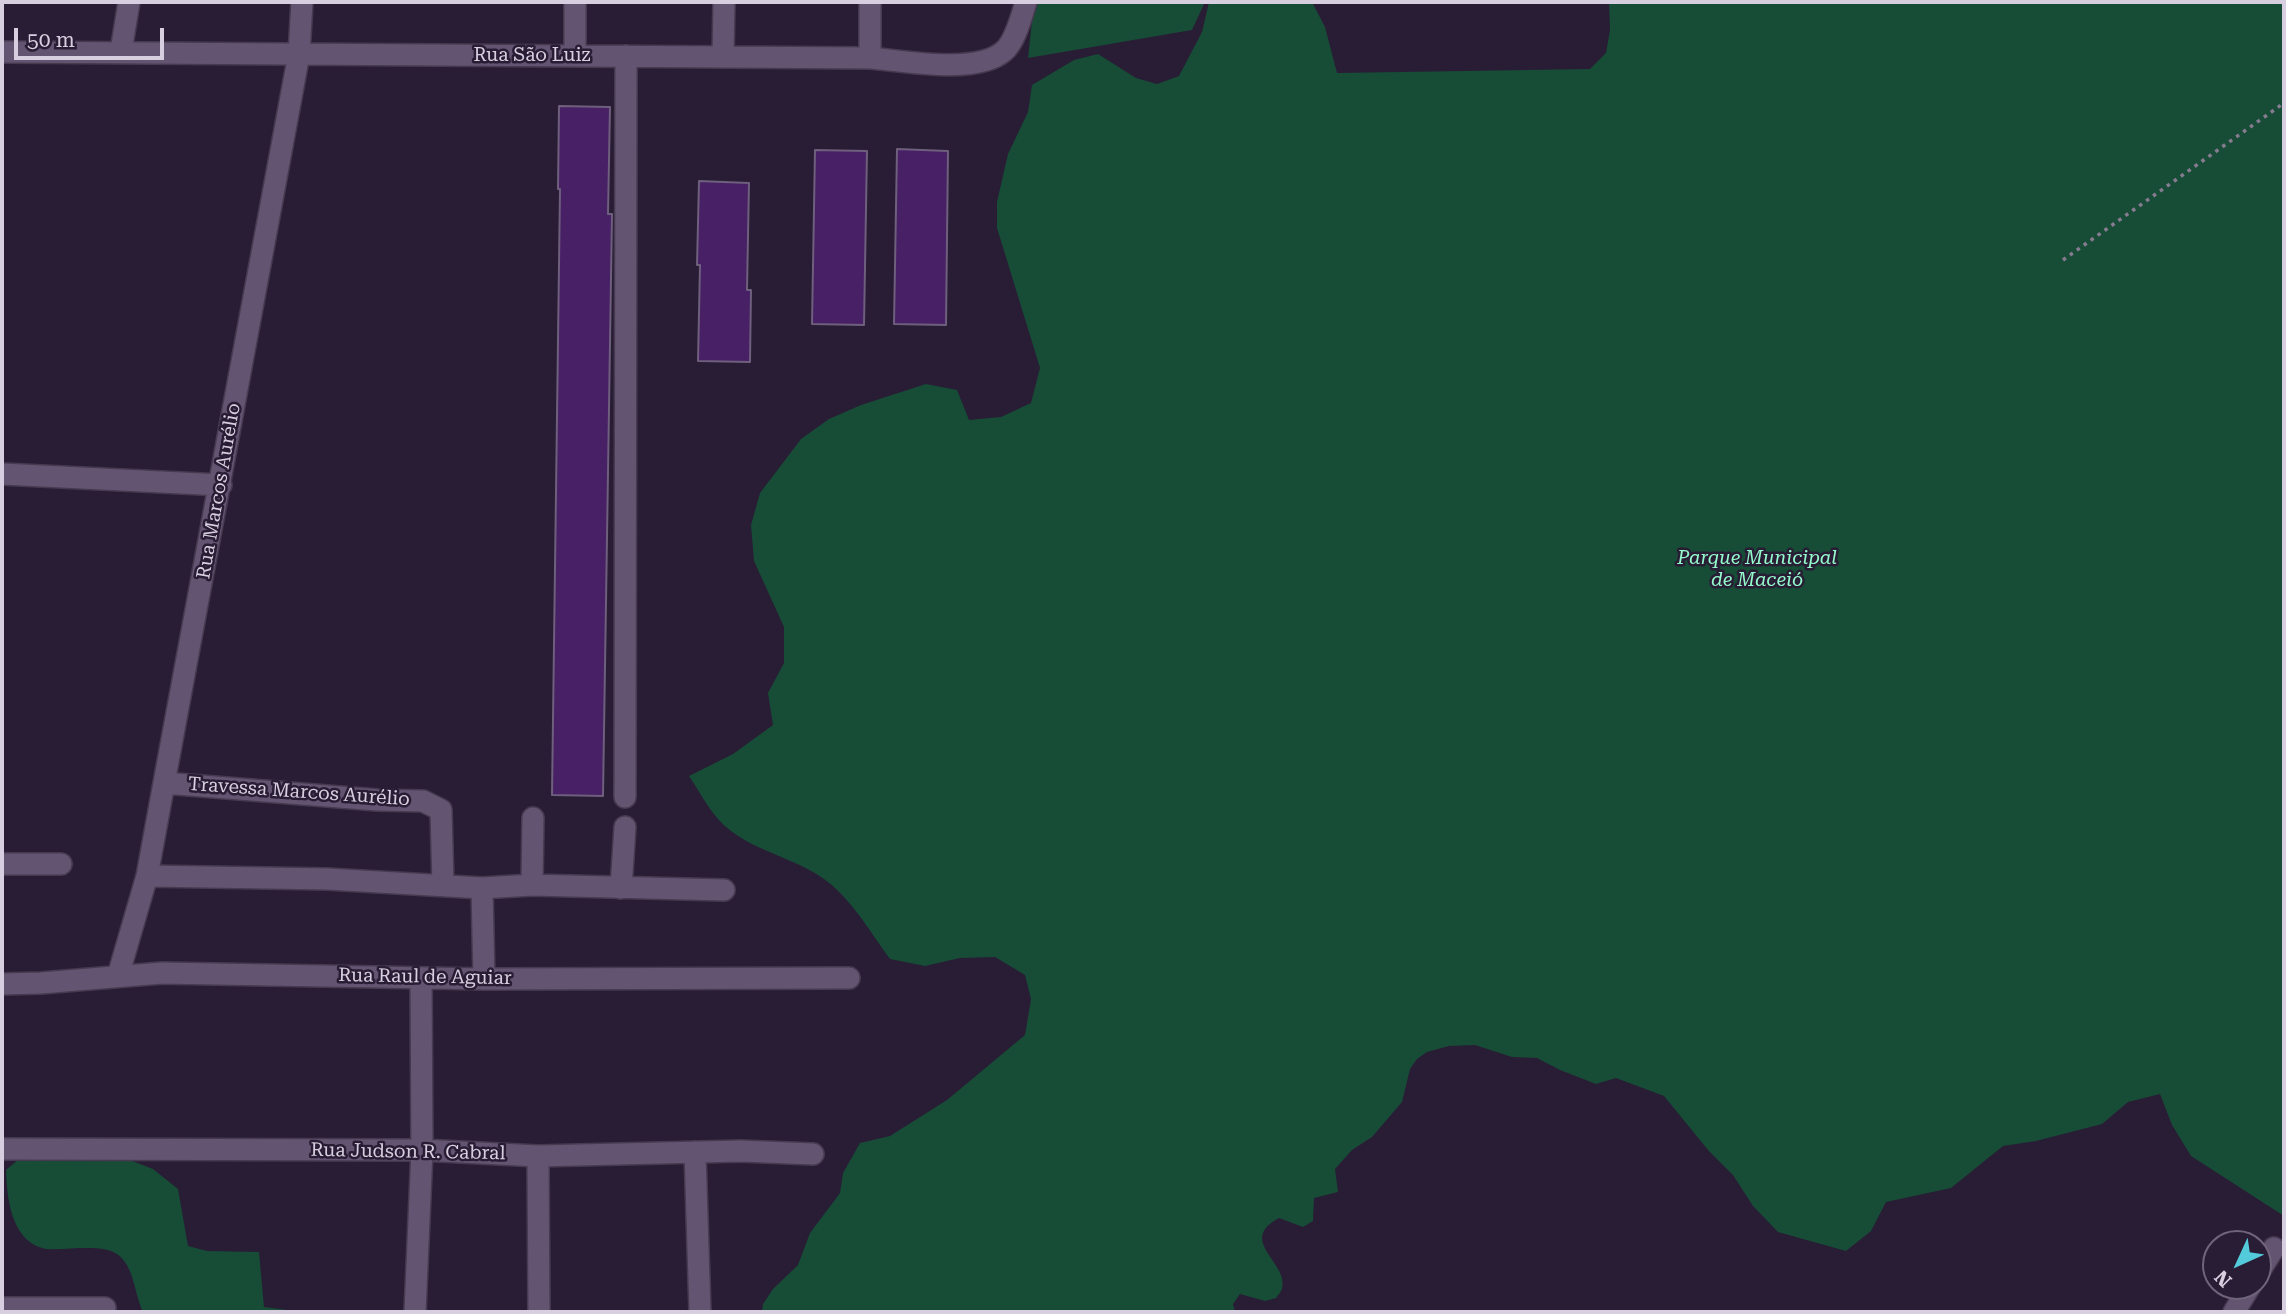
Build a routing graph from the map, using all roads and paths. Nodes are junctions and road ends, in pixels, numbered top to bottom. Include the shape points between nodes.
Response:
1 (129, 2) edge
2 (302, 2) edge
3 (575, 2) edge
4 (724, 2) edge
5 (870, 2) edge
6 (1026, 2) edge
7 (121, 51) junction
8 (2, 52) edge
9 (299, 54) junction
10 (575, 55) junction
11 (626, 56) junction
12 (723, 57) junction
13 (870, 58) junction
14 (2284, 103) edge
15 (2063, 260) dead end
16 (2, 474) edge
17 (220, 485) junction
18 (164, 783) junction
19 (625, 797) dead end
20 (533, 818) dead end
21 (625, 827) dead end
22 (2, 864) edge
23 (61, 864) dead end
24 (147, 876) junction
25 (443, 885) junction
26 (532, 885) junction
27 (482, 888) junction
28 (621, 888) junction
29 (723, 890) dead end
30 (118, 976) junction
31 (421, 978) junction
32 (849, 978) dead end
33 (484, 979) junction
34 (2, 984) edge
35 (2, 1149) edge
36 (422, 1150) junction
37 (695, 1152) junction
38 (813, 1154) dead end
39 (538, 1156) junction
40 (2274, 1248) dead end
41 (2272, 1251) edge
42 (2, 1308) edge
43 (105, 1308) dead end
44 (415, 1312) edge
45 (539, 1312) edge
46 (700, 1312) edge

1 - 7 street
2 - 9 street, Rua Marcos Aurélio
3 - 10 street
4 - 12 street
5 - 13 street
6 - 13 street, Rua São Luiz via 1006,51 991,59 973,64
7 - 8 street, Rua São Luiz
7 - 9 street, Rua São Luiz
9 - 10 street, Rua São Luiz
9 - 17 street, Rua Marcos Aurélio
10 - 11 street, Rua São Luiz
11 - 12 street, Rua São Luiz
11 - 19 street
12 - 13 street, Rua São Luiz
14 - 15 path
16 - 17 street
17 - 18 street, Rua Marcos Aurélio
18 - 24 street, Rua Marcos Aurélio
18 - 25 street, Travessa Marcos Aurélio via 423,801 441,810
20 - 26 street
21 - 28 street
22 - 23 street
24 - 25 street
24 - 30 street, Rua Marcos Aurélio
25 - 27 street
26 - 27 street
26 - 28 street
27 - 33 street
28 - 29 street
30 - 31 street, Rua Raul de Aguiar
30 - 34 street, Rua Raul de Aguiar
31 - 33 street, Rua Raul de Aguiar
31 - 36 street
32 - 33 street, Rua Raul de Aguiar
35 - 36 street, Rua Judson R. Cabral
36 - 39 street, Rua Judson R. Cabral
36 - 44 street
37 - 38 street, Rua Judson R. Cabral
37 - 39 street, Rua Judson R. Cabral
37 - 46 street
39 - 45 street
40 - 41 street
42 - 43 street

